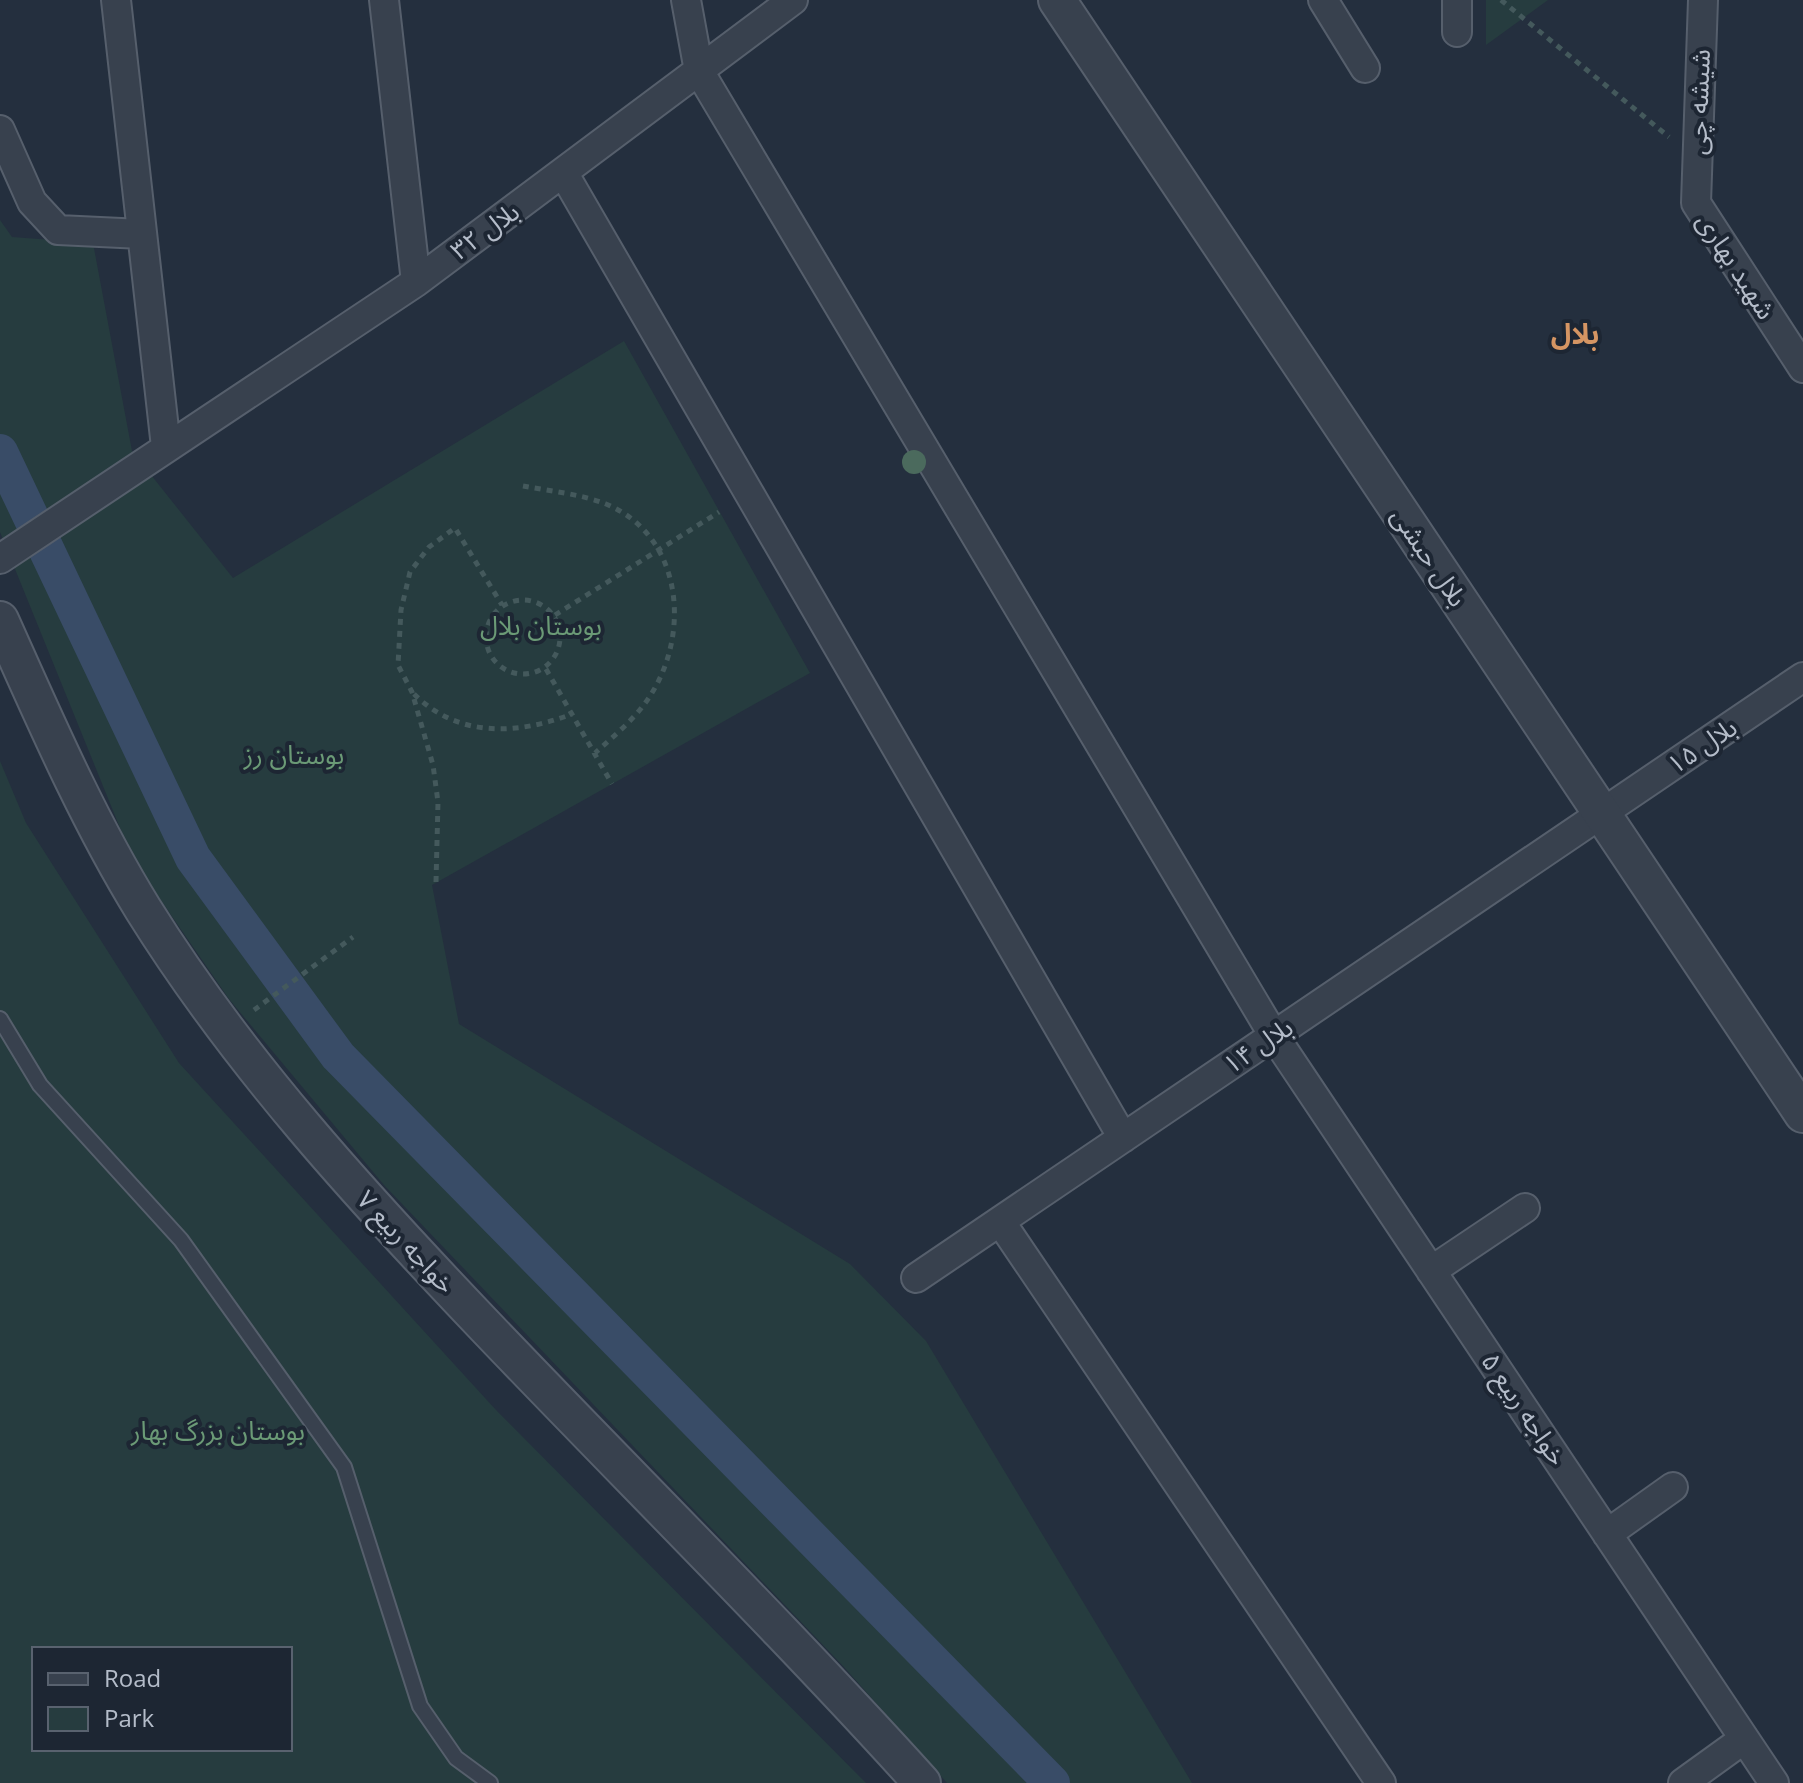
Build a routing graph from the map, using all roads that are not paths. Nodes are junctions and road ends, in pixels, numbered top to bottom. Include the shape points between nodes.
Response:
1 (116, 0) edge
2 (384, 0) edge
3 (686, 0) edge
4 (793, 0) edge
5 (1057, 0) edge
6 (1323, 0) edge
7 (1457, 0) edge
8 (1703, 0) edge
9 (1457, 32) dead end
10 (1365, 68) dead end
11 (699, 71) junction
12 (0, 130) edge
13 (564, 174) junction
14 (1696, 203) joint
15 (142, 234) junction
16 (416, 282) junction
17 (1803, 368) edge
18 (166, 447) junction
19 (2, 557) edge
20 (0, 620) edge
21 (1803, 677) edge
22 (1600, 814) junction
23 (0, 1019) edge
24 (1274, 1036) junction
25 (1803, 1114) edge
26 (1123, 1138) junction
27 (1525, 1208) dead end
28 (1000, 1221) junction
29 (1431, 1271) junction
30 (916, 1278) dead end
31 (1673, 1487) dead end
32 (1607, 1534) junction
33 (1744, 1739) junction
34 (490, 1783) edge
35 (922, 1783) edge
36 (1381, 1783) edge
37 (1683, 1783) edge
38 (1774, 1783) edge

1 - 15 street
2 - 16 street
3 - 11 street
4 - 11 street, بلال ۳۲
5 - 22 street, بلال حبشی
6 - 10 street
7 - 9 street
8 - 14 street, شیشه چی
11 - 13 street, بلال ۳۲
11 - 24 street, خواجه ربیع ۵
12 - 15 street via 32,202 58,230
13 - 16 street, بلال ۳۲
13 - 26 street
14 - 17 street, شهید بهاری
15 - 18 street
16 - 18 street, بلال ۳۲
18 - 19 street, بلال ۳۲
20 - 35 street, خواجه ربیع ۷ via 59,752 143,909 228,1030 333,1163
21 - 22 street, بلال ۱۵
22 - 24 street, بلال ۱۴
22 - 25 street, بلال حبشی
23 - 34 lane via 40,1085 181,1240 344,1467 420,1706 456,1758
24 - 26 street, بلال ۱۴
24 - 29 street, خواجه ربیع ۵
26 - 28 street, بلال ۱۴
27 - 29 street
28 - 30 street, بلال ۱۴
28 - 36 street
29 - 32 street, خواجه ربیع ۵
31 - 32 street
32 - 33 street, خواجه ربیع ۵
33 - 37 street
33 - 38 street, خواجه ربیع ۵

